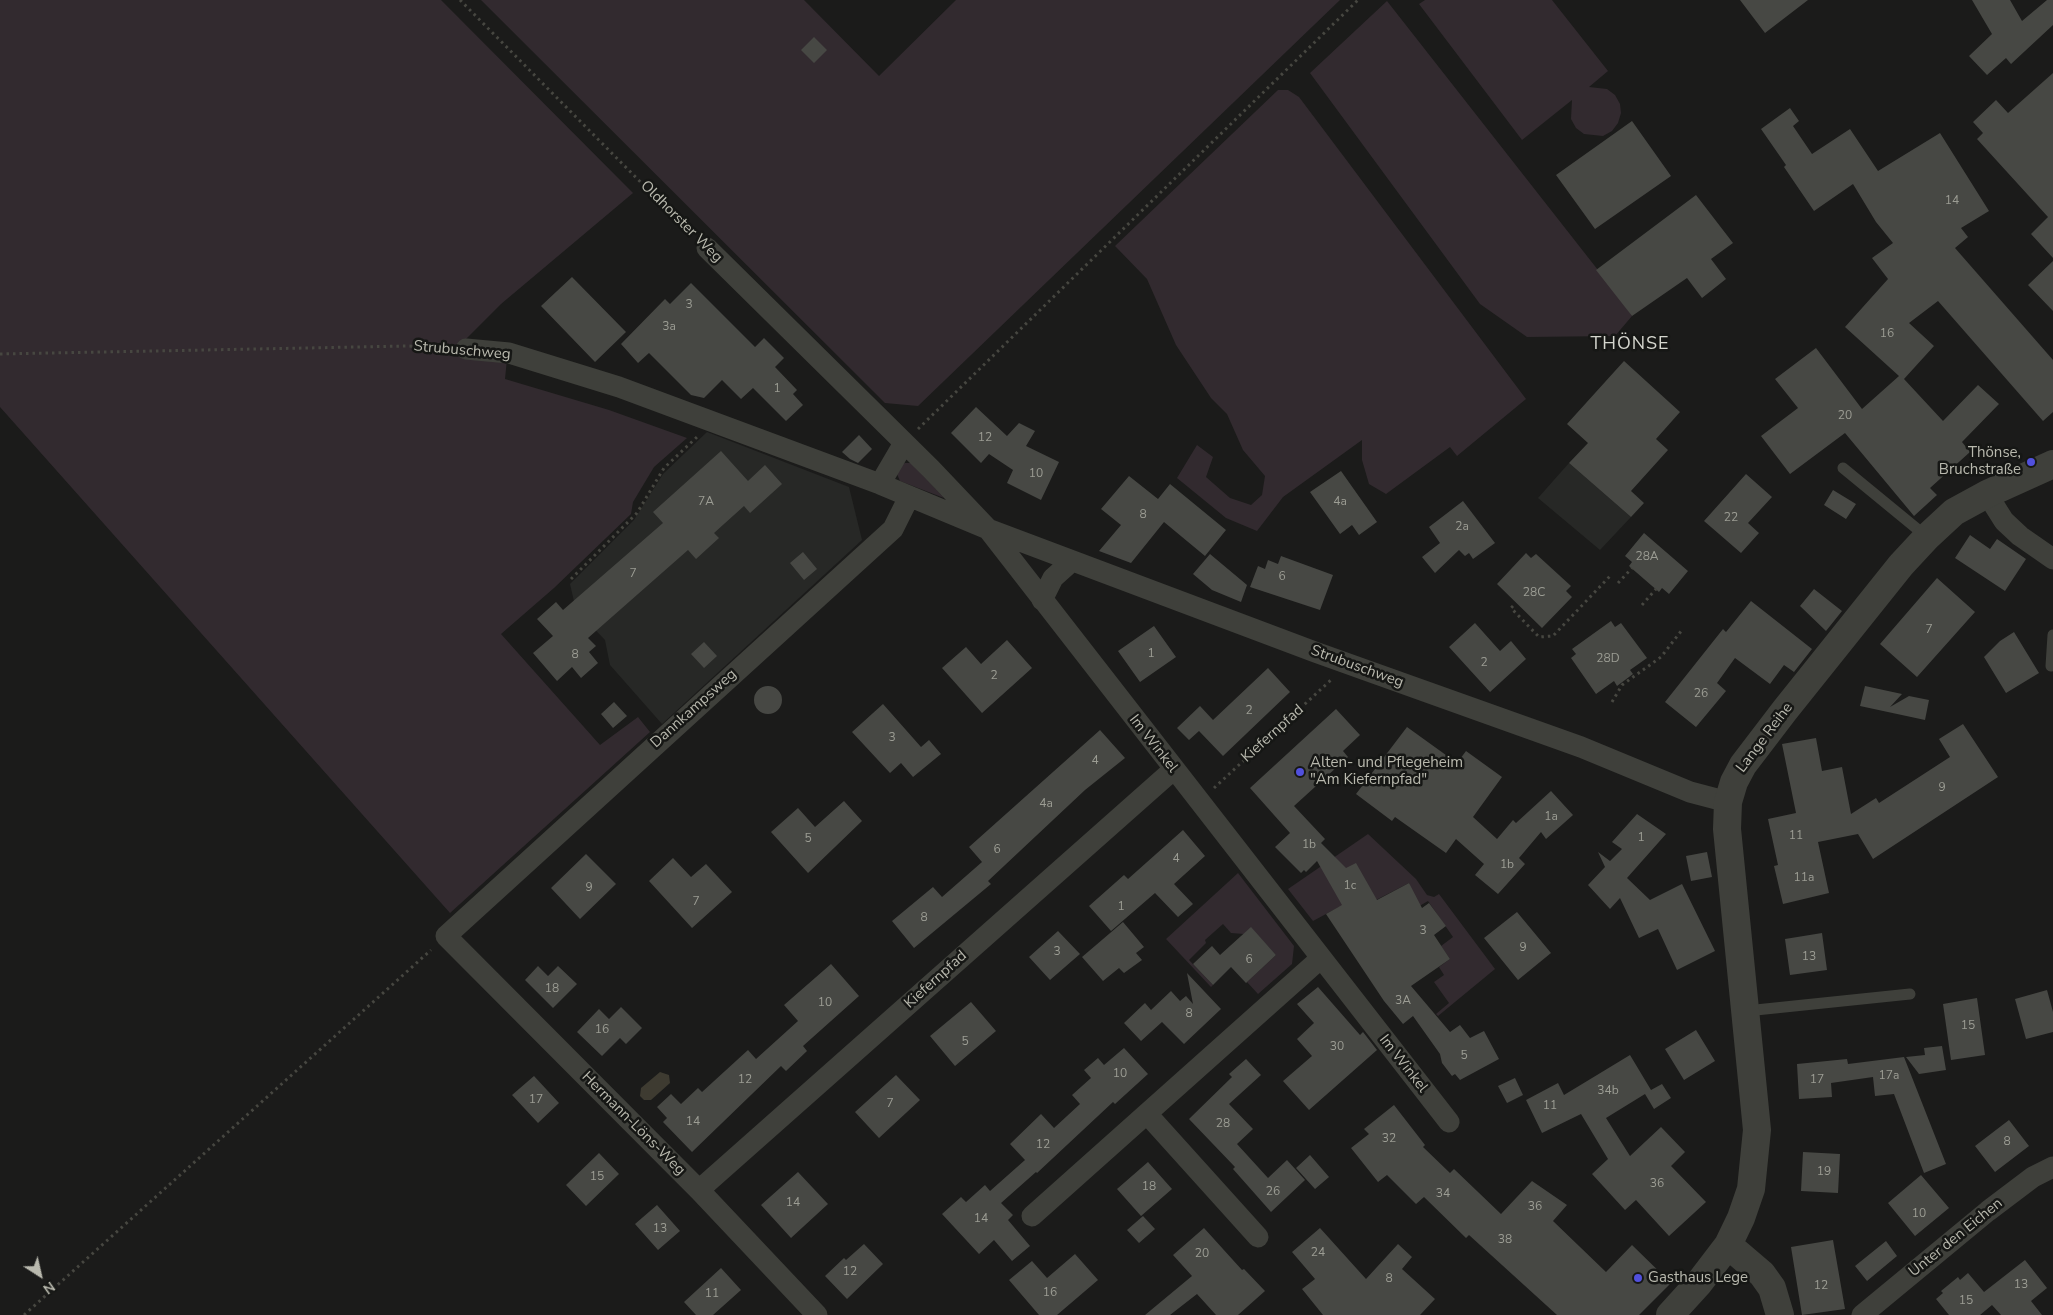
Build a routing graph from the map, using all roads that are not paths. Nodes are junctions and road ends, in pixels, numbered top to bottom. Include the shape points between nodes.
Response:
1 (707, 248) road end
2 (466, 348) road end
3 (904, 443) junction
4 (2053, 464) edge
5 (1843, 468) dead end
6 (931, 469) joint
7 (880, 484) junction
8 (1987, 494) junction
9 (909, 496) junction
10 (988, 529) junction
11 (1927, 537) junction
12 (2053, 559) edge
13 (1072, 561) junction
14 (1042, 600) junction
15 (2053, 635) edge
16 (2051, 666) dead end
17 (1173, 770) junction
18 (1728, 802) junction
19 (446, 936) joint
20 (1320, 959) junction
21 (1910, 994) dead end
22 (1746, 1011) junction
23 (1148, 1115) junction
24 (1449, 1122) dead end
25 (2053, 1167) edge
26 (699, 1190) junction
27 (1032, 1216) dead end
28 (1258, 1237) dead end
29 (1728, 1245) junction
30 (817, 1315) edge
31 (1670, 1315) edge
32 (1780, 1315) edge
33 (1862, 1315) edge

1 - 3 street, Oldhorster Weg
2 - 7 street, Strubuschweg via 509,353 619,387
3 - 6 street, Oldhorster Weg
3 - 7 street
4 - 8 street, Lange Reihe
5 - 11 lane
6 - 10 street, Strubuschweg
7 - 9 street
8 - 11 street, Lange Reihe via 1954,512
8 - 12 street via 2004,521
9 - 10 street, Strubuschweg
9 - 19 street, Dannkampsweg via 892,529
10 - 13 street, Strubuschweg
10 - 14 street, Im Winkel
11 - 18 street, Lange Reihe via 1743,765
13 - 14 street via 1053,578
13 - 18 street, Strubuschweg via 1581,747 1690,792
14 - 17 street, Im Winkel
15 - 16 lane
17 - 20 street, Im Winkel
17 - 26 street, Kiefernpfad
18 - 22 street, Lange Reihe via 1727,829
19 - 26 street, Hermann-Löns-Weg
20 - 23 street
20 - 24 street, Im Winkel
21 - 22 lane
22 - 29 street, Lange Reihe via 1757,1130 1751,1189 1742,1218
23 - 27 street
23 - 28 street
25 - 33 street, Unter den Eichen via 2033,1177 1988,1211
26 - 30 street, Hermann-Löns-Weg
29 - 31 street, Lange Reihe
29 - 32 street via 1762,1274 1772,1288

